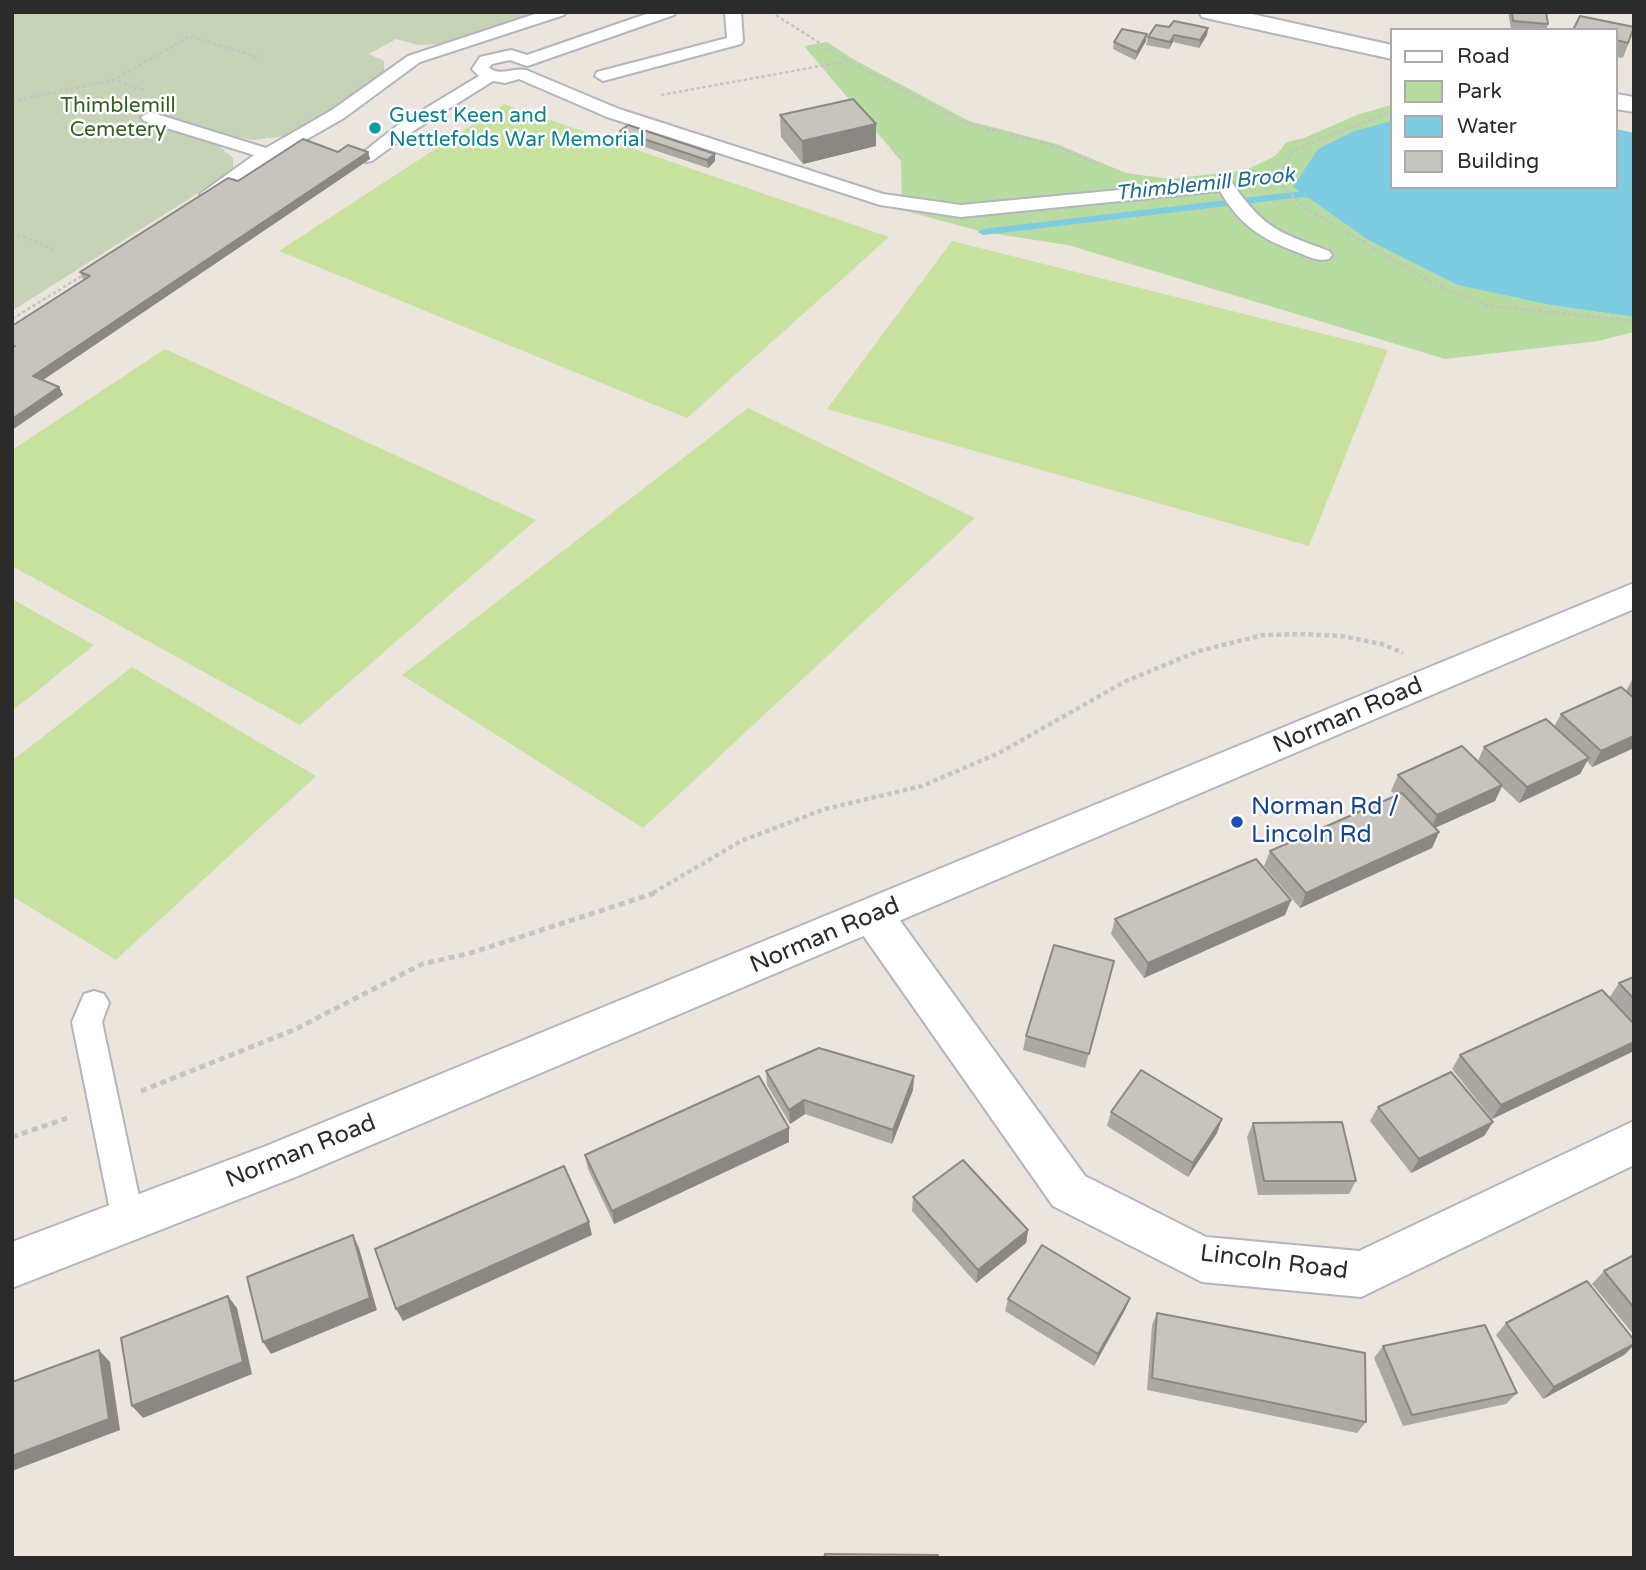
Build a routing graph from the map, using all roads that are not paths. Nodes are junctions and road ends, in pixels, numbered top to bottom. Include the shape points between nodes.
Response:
1 (558, 12) edge
2 (668, 12) edge
3 (733, 12) edge
4 (1210, 12) edge
5 (1249, 16) edge
6 (1390, 51) edge
7 (524, 68) junction
8 (603, 76) dead end
9 (150, 117) dead end
10 (268, 154) junction
11 (366, 157) edge
12 (209, 194) edge
13 (1242, 214) joint
14 (1322, 255) dead end
15 (1634, 595) edge
16 (873, 916) junction
17 (94, 1003) dead end
18 (104, 1106) joint
19 (1634, 1142) edge
20 (128, 1220) junction
21 (12, 1265) edge

1 - 10 lane via 414,59 338,114
2 - 7 lane
3 - 8 lane via 735,41
4 - 5 street
5 - 6 street
7 - 11 lane via 505,78 490,76
7 - 13 lane via 598,107 880,199 961,211 1225,185
9 - 10 lane
10 - 12 lane
13 - 14 lane via 1262,232
15 - 16 street, Norman Road
16 - 19 street, Lincoln Road via 1069,1191 1202,1259 1361,1274
16 - 20 street, Norman Road
17 - 18 lane via 87,1022
18 - 20 lane
20 - 21 street, Norman Road

